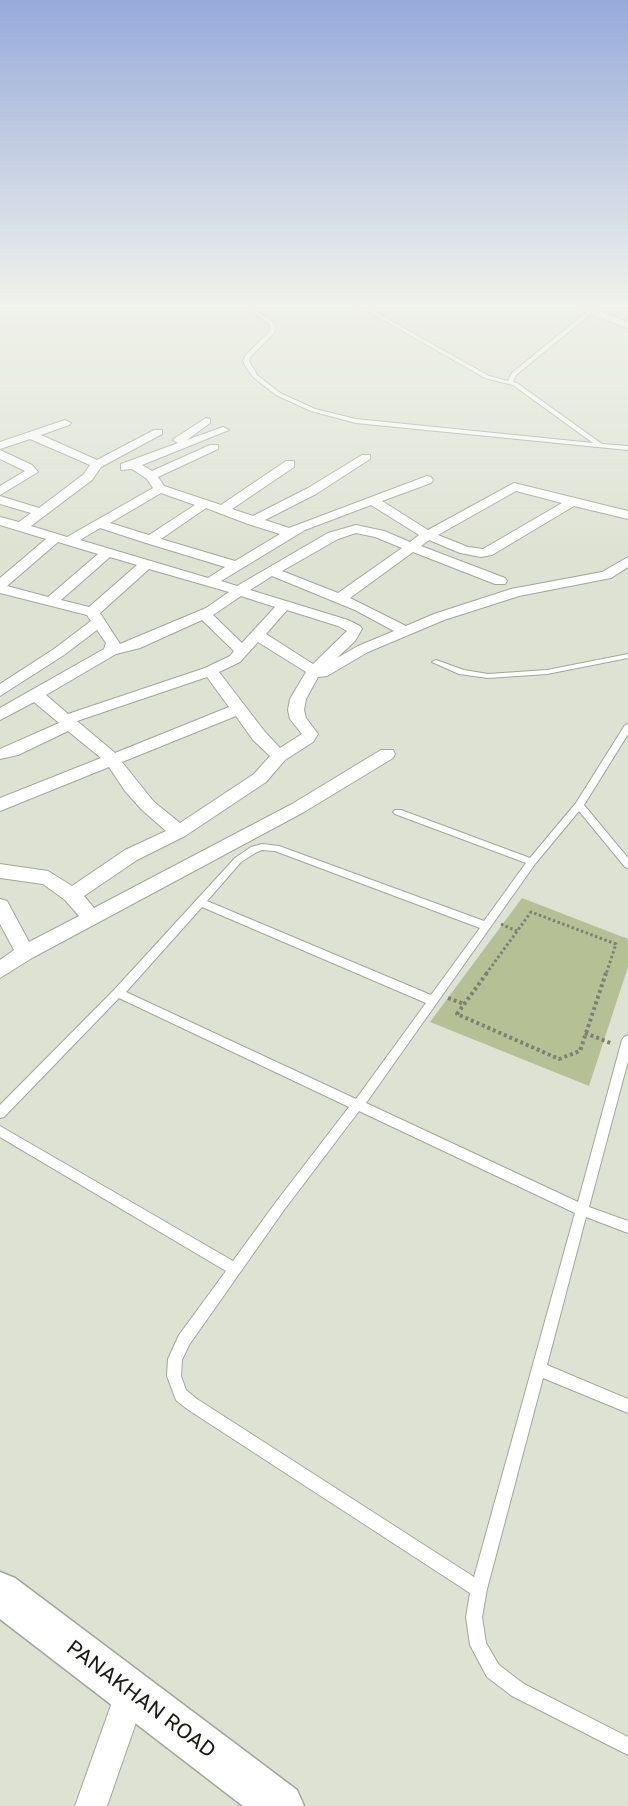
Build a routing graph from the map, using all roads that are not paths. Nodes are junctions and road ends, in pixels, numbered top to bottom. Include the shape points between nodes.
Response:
1 (268, 386) edge
2 (515, 386) edge
3 (206, 422) dead end
4 (65, 423) dead end
5 (223, 430) dead end
6 (158, 432) dead end
7 (30, 435) junction
8 (219, 445) dead end
9 (600, 445) junction
10 (0, 446) edge
11 (628, 448) edge
12 (0, 454) edge
13 (163, 454) junction
14 (366, 457) dead end
15 (100, 463) junction
16 (290, 464) dead end
17 (134, 465) junction
18 (151, 476) junction
19 (427, 480) dead end
20 (160, 489) junction
21 (0, 491) edge
22 (0, 500) edge
23 (373, 501) junction
24 (574, 501) junction
25 (204, 504) junction
26 (222, 510) junction
27 (40, 512) junction
28 (628, 515) edge
29 (252, 520) junction
30 (99, 524) junction
31 (7, 526) edge
32 (288, 532) junction
33 (428, 535) junction
34 (63, 539) junction
35 (151, 540) junction
36 (413, 546) junction
37 (108, 552) junction
38 (628, 561) edge
39 (147, 564) junction
40 (236, 566) junction
41 (271, 572) junction
42 (500, 581) dead end
43 (210, 582) junction
44 (0, 585) edge
45 (0, 589) edge
46 (239, 591) junction
47 (339, 599) junction
48 (51, 602) junction
49 (284, 605) junction
50 (204, 614) junction
51 (96, 616) junction
52 (405, 631) junction
53 (257, 634) junction
54 (242, 650) junction
55 (111, 651) junction
56 (628, 656) edge
57 (436, 662) dead end
58 (210, 671) junction
59 (310, 677) junction
60 (0, 691) edge
61 (36, 695) junction
62 (239, 709) junction
63 (0, 716) edge
64 (67, 722) junction
65 (628, 727) edge
66 (0, 754) edge
67 (387, 754) dead end
68 (279, 756) junction
69 (112, 759) junction
70 (0, 805) edge
71 (579, 805) junction
72 (398, 812) dead end
73 (179, 832) junction
74 (532, 862) junction
75 (628, 865) edge
76 (0, 871) edge
77 (72, 895) junction
78 (201, 902) junction
79 (0, 906) edge
80 (92, 918) junction
81 (486, 926) junction
82 (25, 953) junction
83 (0, 970) edge
84 (118, 993) junction
85 (433, 1001) junction
86 (627, 1045) edge
87 (357, 1106) junction
88 (0, 1113) edge
89 (0, 1132) edge
90 (582, 1210) junction
91 (628, 1227) edge
92 (235, 1269) junction
93 (538, 1370) junction
94 (628, 1406) edge
95 (479, 1589) junction
96 (0, 1593) edge
97 (130, 1691) junction
98 (628, 1746) edge
99 (91, 1806) edge
100 (282, 1806) edge

1 - 9 lane via 313,410 356,421
2 - 9 lane
3 - 13 street
4 - 7 street
5 - 13 street
6 - 15 street
7 - 10 street
7 - 15 street
8 - 18 street
9 - 11 lane
12 - 21 street via 32,472
13 - 17 street
14 - 29 street via 324,484
15 - 17 street via 123,467
15 - 27 street via 88,477
16 - 26 street
17 - 18 street
18 - 20 street
19 - 23 street
20 - 25 street
20 - 30 street
22 - 27 street
23 - 32 street
23 - 33 street
24 - 28 street
24 - 33 street via 514,487
24 - 33 street via 487,552 470,552
25 - 26 street
25 - 35 street
26 - 29 street
27 - 31 street
29 - 32 street
30 - 34 street
30 - 35 street
31 - 34 street
32 - 40 street
33 - 36 street
34 - 37 street
34 - 44 street
35 - 40 street
36 - 41 street via 356,529 333,536
36 - 42 street
36 - 47 street
37 - 39 street
37 - 48 street
38 - 52 street via 606,575 516,592
39 - 43 street
39 - 51 street
40 - 43 street
41 - 46 street
41 - 47 street
43 - 46 street
45 - 48 street
46 - 49 street
46 - 50 street via 227,602
47 - 52 street
48 - 51 street
49 - 53 street
49 - 59 street via 354,629 350,638
50 - 54 street
50 - 55 street via 135,645
51 - 55 street via 113,642
51 - 60 street via 59,652
52 - 59 street
53 - 54 street
53 - 59 street
54 - 58 street via 235,659
55 - 61 street
56 - 57 lane via 547,672 488,676 462,672
58 - 62 street
58 - 64 street
59 - 68 street via 296,710 298,719 310,734
61 - 63 street
61 - 64 street
62 - 68 street
62 - 69 street
64 - 66 street
64 - 69 street
65 - 71 lane
67 - 80 street via 298,808
68 - 73 street via 260,778
69 - 70 street
69 - 73 street via 148,806
71 - 74 lane
71 - 75 lane
72 - 74 lane
73 - 77 street via 132,855
74 - 81 lane
76 - 77 street via 48,878
77 - 80 street
78 - 81 lane via 238,860 262,847 276,848
78 - 84 lane
78 - 85 lane
79 - 82 street
80 - 82 street
81 - 85 lane
82 - 83 street
84 - 87 lane
84 - 88 lane
85 - 87 lane
86 - 90 lane
87 - 90 lane
87 - 92 lane
89 - 92 lane
90 - 91 lane
90 - 93 lane
92 - 95 lane via 184,1340 175,1359 174,1376 181,1395
93 - 94 lane
93 - 95 lane
95 - 98 lane via 474,1618 476,1636 493,1671 518,1690
96 - 97 street, PANAKHAN ROAD
97 - 99 street
97 - 100 street, PANAKHAN ROAD

